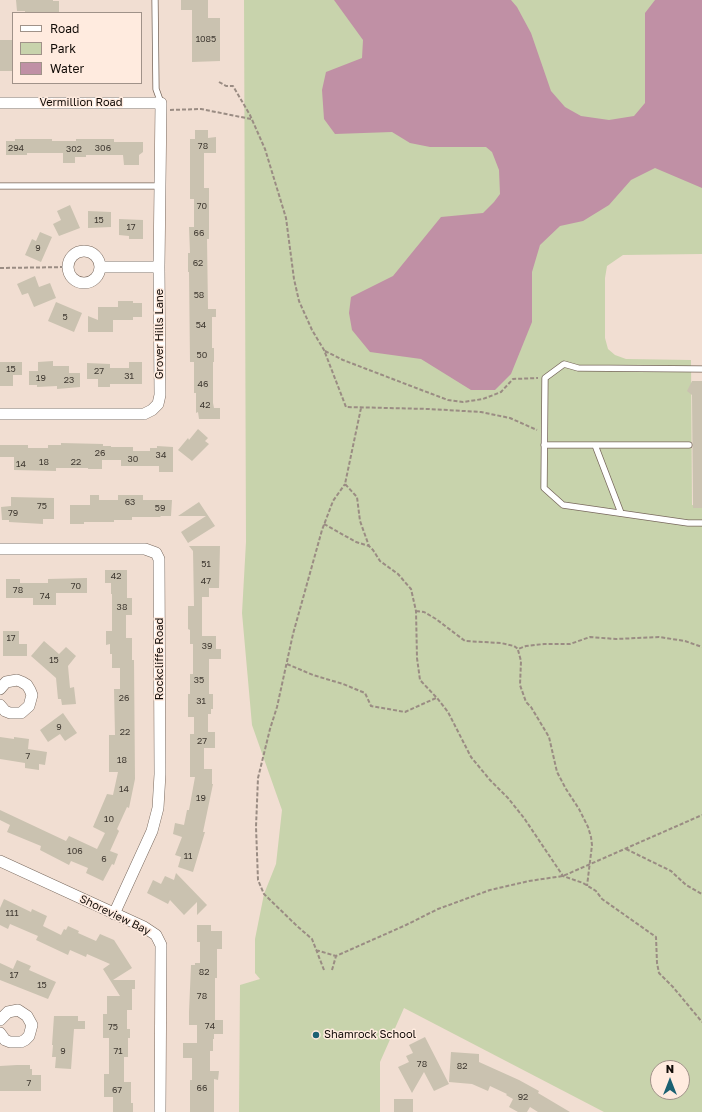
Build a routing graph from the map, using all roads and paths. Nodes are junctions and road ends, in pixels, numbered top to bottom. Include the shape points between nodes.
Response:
1 (155, 0) edge
2 (219, 82) dead end
3 (0, 103) edge
4 (161, 106) junction
5 (252, 119) junction
6 (0, 186) edge
7 (160, 186) junction
8 (68, 267) junction
9 (100, 267) junction
10 (160, 267) junction
11 (0, 268) edge
12 (324, 350) junction
13 (702, 369) edge
14 (545, 378) junction
15 (361, 408) junction
16 (0, 414) edge
17 (544, 432) junction
18 (544, 444) junction
19 (595, 444) junction
20 (689, 445) dead end
21 (345, 484) junction
22 (621, 513) junction
23 (702, 523) edge
24 (324, 524) junction
25 (369, 546) junction
26 (0, 549) edge
27 (416, 611) junction
28 (702, 647) edge
29 (518, 649) junction
30 (287, 664) junction
31 (0, 689) edge
32 (437, 698) junction
33 (0, 705) edge
34 (702, 815) edge
35 (626, 849) junction
36 (0, 862) edge
37 (590, 865) junction
38 (563, 876) junction
39 (587, 886) junction
40 (702, 894) edge
41 (114, 914) junction
42 (316, 950) junction
43 (336, 956) junction
44 (324, 970) dead end
45 (332, 970) dead end
46 (0, 1020) edge
47 (702, 1022) edge
48 (0, 1033) edge
49 (160, 1112) edge

1 - 4 lane via 156,89
2 - 5 path via 233,86
3 - 4 street, Vermillion Road
4 - 5 path via 201,109
4 - 7 street, Grover Hills Lane
5 - 12 path via 265,149 286,218 294,279 300,301
6 - 7 lane
7 - 10 street, Grover Hills Lane
8 - 9 street via 72,278 81,283 92,281 100,272
8 - 9 street via 71,257 84,250 97,257
8 - 11 path
9 - 10 street
10 - 16 street, Grover Hills Lane via 160,395 158,404 152,410 132,415
12 - 14 path via 343,360 448,400 463,402 483,399 501,392 513,379
12 - 15 path via 346,407
13 - 14 lane via 578,368 564,364
14 - 17 lane
15 - 17 path via 481,412 510,418
15 - 21 path
17 - 18 lane
18 - 19 lane
18 - 22 lane via 544,488 563,505
19 - 20 lane
19 - 22 lane
21 - 24 path via 332,502
21 - 25 path via 357,497 360,520
22 - 23 lane
24 - 25 path via 356,542
24 - 30 path
25 - 27 path via 380,561 398,574 410,589
26 - 41 street, Rockcliffe Road via 145,549 156,553 159,559 158,808 152,831
27 - 29 path via 424,612 436,619 465,641 501,642
27 - 32 path via 420,680
28 - 29 path via 685,640 659,637 590,637 570,644 544,644
29 - 37 path via 521,661 520,685 526,702 549,737 557,772 591,836
30 - 32 path via 365,693 371,706 405,712
30 - 42 path via 258,778 258,880 264,894 312,939
31 - 33 street via 6,682 17,680 27,685 32,696 29,706 21,712 10,713
32 - 38 path via 448,712 472,757 524,818
34 - 35 path
35 - 37 path
35 - 40 path via 672,871 686,885
36 - 41 street, Shoreview Bay
37 - 38 path
37 - 39 path
38 - 39 path
38 - 43 path via 490,890 438,909
39 - 47 path via 656,937 659,973 674,987
41 - 49 street, Shoreview Bay via 144,927 156,935 161,945
42 - 43 path
42 - 44 path
43 - 45 path
46 - 48 street via 8,1012 18,1010 28,1016 32,1025 29,1036 21,1042 5,1040

